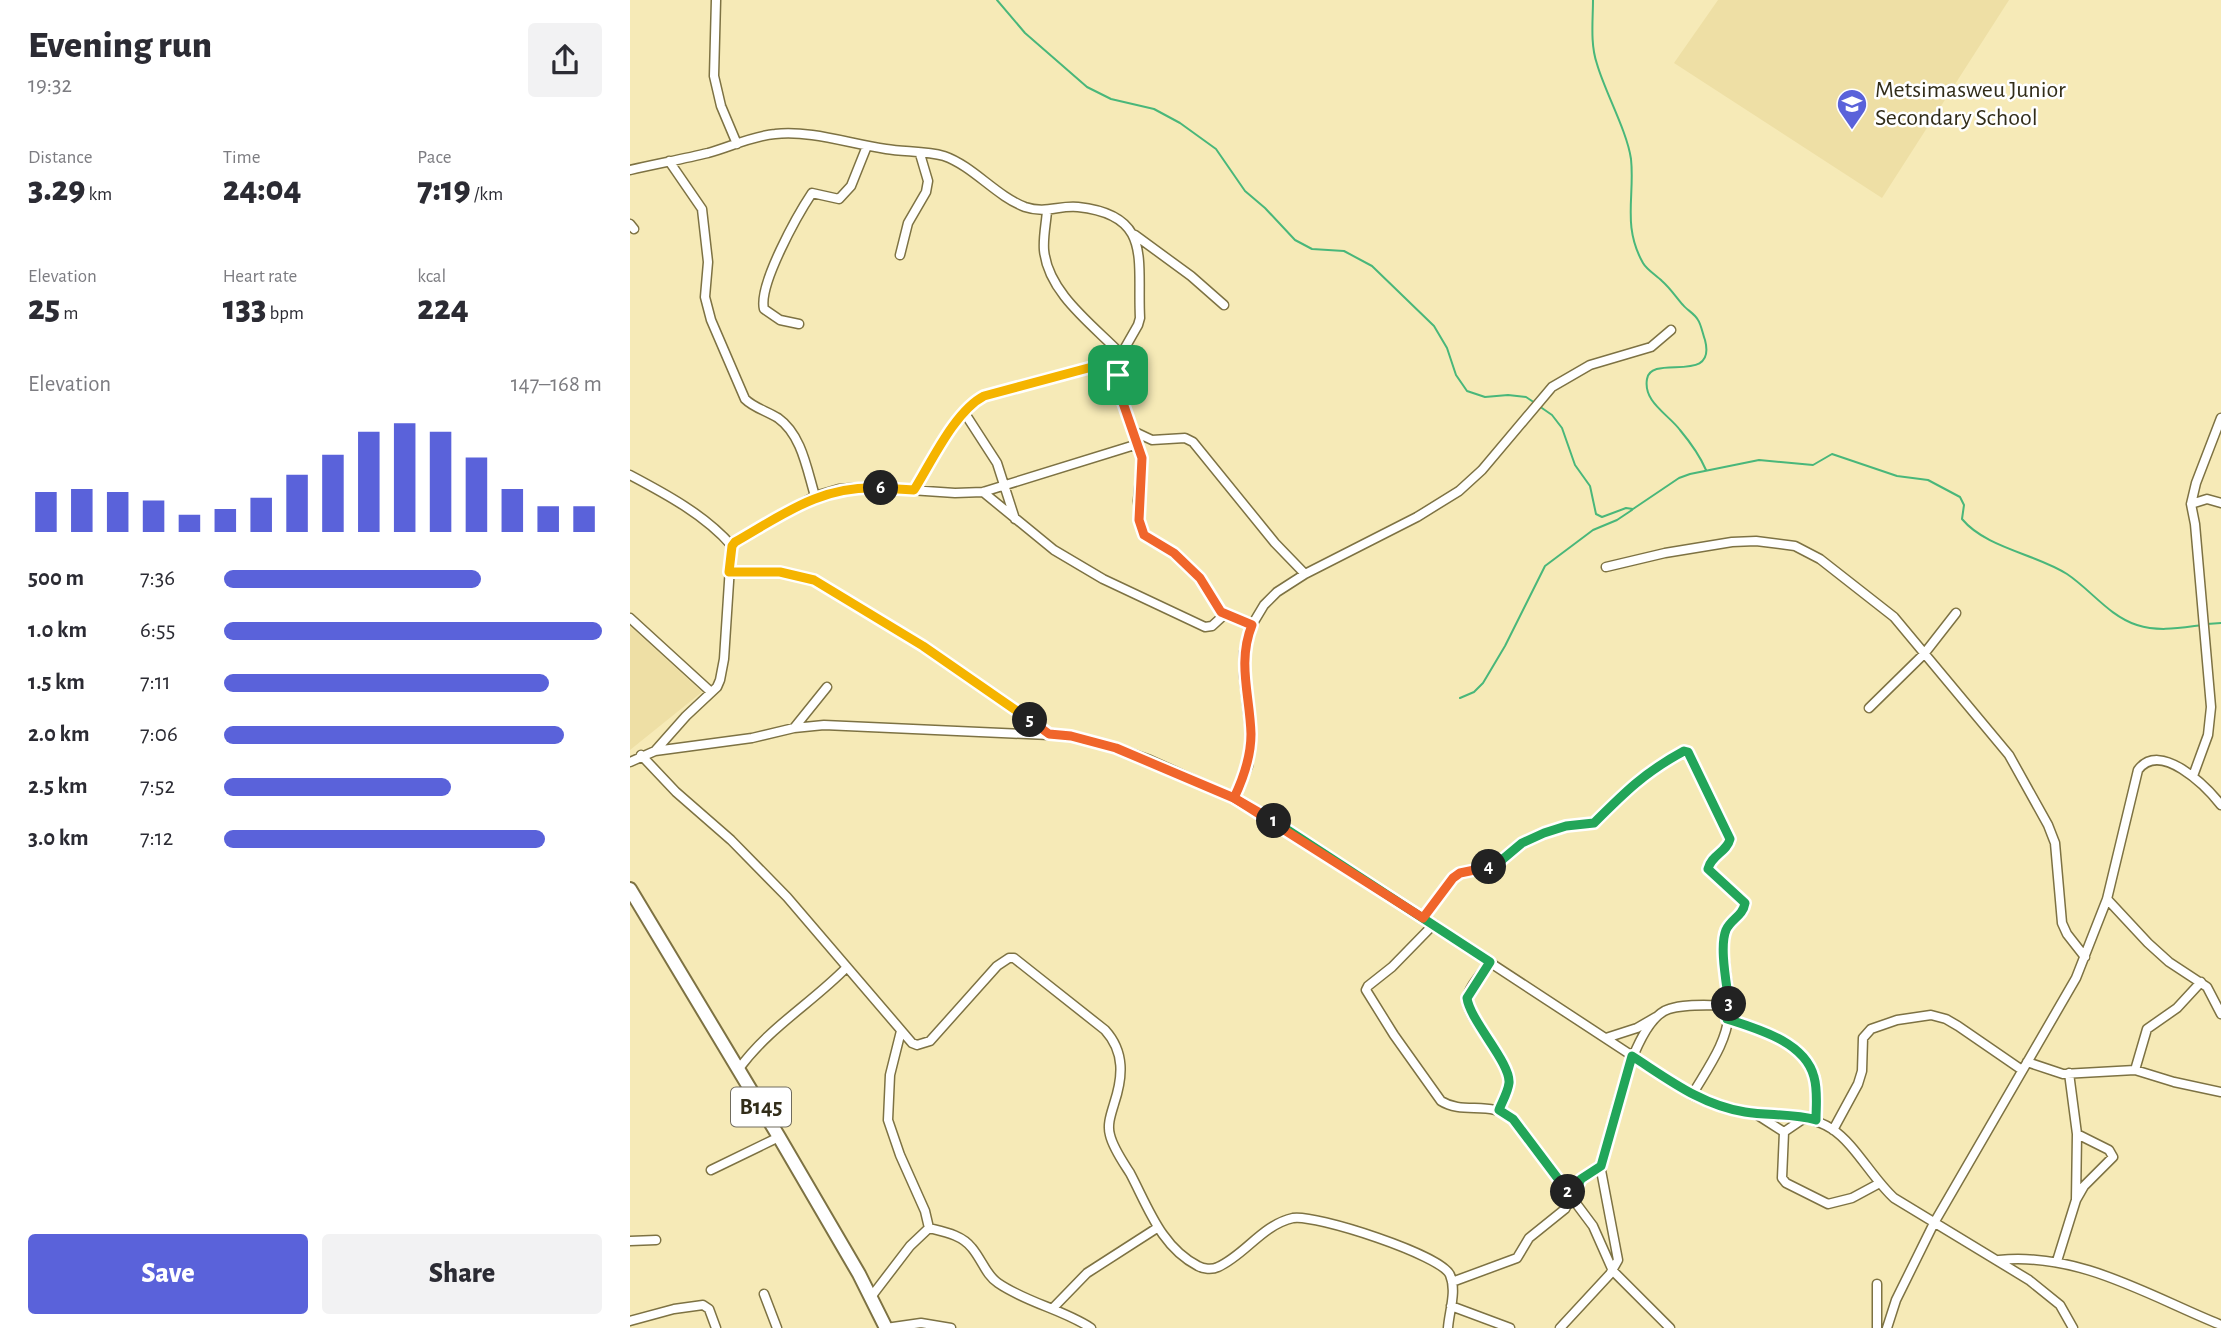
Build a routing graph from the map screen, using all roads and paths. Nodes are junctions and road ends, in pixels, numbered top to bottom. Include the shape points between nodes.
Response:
1 (716, 0) edge
2 (737, 144) junction
3 (867, 146) junction
4 (920, 154) junction
5 (669, 161) junction
6 (630, 170) edge
7 (1047, 211) junction
8 (1135, 235) junction
9 (900, 255) dead end
10 (1224, 306) dead end
11 (799, 324) dead end
12 (1671, 330) dead end
13 (1120, 357) junction
14 (964, 412) junction
15 (2221, 418) edge
16 (1135, 432) junction
17 (1152, 440) junction
18 (1138, 444) junction
19 (1142, 458) junction
20 (630, 475) edge
21 (1004, 484) junction
22 (914, 490) junction
23 (983, 492) junction
24 (816, 496) junction
25 (2221, 503) edge
26 (2191, 504) junction
27 (1015, 520) junction
28 (732, 546) junction
29 (1606, 567) dead end
30 (729, 572) junction
31 (1305, 574) junction
32 (1956, 613) dead end
33 (1224, 615) junction
34 (630, 618) edge
35 (1252, 625) junction
36 (1924, 654) junction
37 (827, 687) dead end
38 (711, 692) junction
39 (1869, 708) dead end
40 (794, 728) junction
41 (1049, 734) junction
42 (655, 751) junction
43 (641, 755) junction
44 (630, 762) edge
45 (2193, 776) junction
46 (1234, 798) junction
47 (2221, 805) edge
48 (630, 889) edge
49 (2107, 899) junction
50 (1423, 918) junction
51 (1434, 924) junction
52 (2085, 957) junction
53 (1490, 962) junction
54 (847, 967) junction
55 (2201, 982) junction
56 (1729, 1006) junction
57 (2221, 1014) edge
58 (1658, 1016) junction
59 (1727, 1019) junction
60 (901, 1031) junction
61 (1606, 1038) junction
62 (1632, 1056) junction
63 (2025, 1066) junction
64 (738, 1070) junction
65 (2135, 1070) junction
66 (2069, 1073) junction
67 (2221, 1092) edge
68 (1692, 1095) junction
69 (1499, 1110) junction
70 (1756, 1114) junction
71 (1806, 1118) junction
72 (1816, 1120) junction
73 (1833, 1130) junction
74 (1784, 1132) junction
75 (2077, 1134) junction
76 (779, 1137) junction
77 (1601, 1166) junction
78 (711, 1170) dead end
79 (1878, 1184) junction
80 (1572, 1198) junction
81 (2076, 1200) junction
82 (1934, 1223) junction
83 (929, 1228) junction
84 (1157, 1228) junction
85 (656, 1240) dead end
86 (630, 1241) edge
87 (1999, 1260) junction
88 (2057, 1261) junction
89 (1613, 1271) junction
90 (1452, 1282) junction
91 (1877, 1284) dead end
92 (764, 1294) dead end
93 (871, 1297) junction
94 (1451, 1306) junction
95 (1053, 1308) junction
96 (630, 1321) edge
97 (2221, 1325) edge
98 (716, 1328) edge
99 (776, 1328) edge
100 (886, 1328) edge
101 (951, 1328) edge
102 (1091, 1328) edge
103 (1448, 1328) edge
104 (1510, 1328) edge
105 (1560, 1328) edge
106 (1670, 1328) edge
107 (1877, 1328) edge
108 (1887, 1328) edge
109 (2073, 1328) edge

1 - 2 street via 713,76
2 - 3 street via 777,133
2 - 5 street
3 - 4 street
3 - 11 street via 851,186 839,199 812,192 796,216 770,277 764,309 780,320
4 - 7 street via 950,159 1009,199
4 - 9 street via 928,181 926,192 908,223
5 - 6 street
5 - 24 street via 702,209 708,262 705,297 745,399 790,429
7 - 8 street via 1077,207 1114,215
7 - 13 street via 1043,241 1048,270 1068,300
8 - 10 street
8 - 13 street via 1140,318
12 - 31 street via 1651,347 1590,365 1559,382 1459,491
13 - 14 street via 984,396
13 - 16 street via 1122,400
14 - 21 street via 992,454
14 - 22 street
15 - 26 street
16 - 17 street
16 - 18 street
17 - 19 street
17 - 31 street via 1185,438 1193,442
18 - 19 street
18 - 21 street
19 - 33 street via 1139,520 1144,535 1174,553 1200,578
20 - 28 street via 699,516
21 - 23 street
21 - 27 street
22 - 23 street
22 - 24 street via 852,487
23 - 27 street
24 - 28 street
25 - 26 street via 2207,499
26 - 45 street via 2211,707 2208,735
27 - 33 street via 1103,579 1195,624 1212,626
28 - 30 street
29 - 36 street via 1732,542 1795,546 1820,559 1894,617
30 - 38 street via 724,659 720,680
30 - 41 street via 780,572 814,580 923,646
31 - 35 street via 1277,592
32 - 36 street
33 - 35 street
34 - 38 street
35 - 46 street via 1243,664 1250,750
36 - 39 street
36 - 52 street via 2008,755 2036,802 2055,843 2062,923
37 - 40 street
38 - 42 street
40 - 41 street via 849,725
40 - 42 street
41 - 46 street via 1116,748
42 - 43 street
43 - 44 street
43 - 54 street via 732,840
45 - 47 street
45 - 49 street via 2157,759 2148,760 2138,770
46 - 50 street
48 - 64 main road, B145
49 - 52 street
49 - 55 street via 2169,962
50 - 51 street
50 - 56 street via 1460,873 1497,864 1522,843 1544,833 1594,823 1622,793 1660,764 1688,752 1730,839 1708,869 1745,903 1724,938
51 - 53 street
51 - 69 street via 1366,990 1441,1101
52 - 63 street
53 - 61 street
53 - 69 street via 1467,998 1508,1077
54 - 60 street
54 - 64 street via 769,1034
55 - 57 street
55 - 65 street via 2147,1029
56 - 58 street via 1670,1008
56 - 59 street
58 - 61 street
58 - 62 street
59 - 68 street via 1724,1039
59 - 72 street via 1775,1036 1808,1060 1814,1077
60 - 83 street via 890,1075 888,1120
60 - 84 street via 917,1045 930,1041 997,966 1014,958 1115,1043 1121,1071 1110,1136
61 - 62 street
62 - 68 street
62 - 77 street
63 - 66 street
63 - 73 street via 1946,1019 1931,1015 1897,1020 1871,1029 1863,1038 1858,1084
63 - 82 street
64 - 76 main road, B145
65 - 66 street
65 - 67 street
66 - 75 street
68 - 70 street
69 - 80 street via 1513,1119
70 - 71 street
70 - 74 street
71 - 72 street
71 - 74 street
72 - 73 street
73 - 79 street
74 - 79 street via 1780,1172 1786,1183 1828,1204
75 - 81 street
75 - 81 street via 2109,1150 2113,1157
76 - 78 street
76 - 93 main road, B145
77 - 80 street via 1581,1179
77 - 89 street via 1617,1247
79 - 82 street
80 - 89 street via 1597,1233
80 - 90 street via 1529,1238 1517,1258
81 - 88 street
82 - 87 street
82 - 108 street
83 - 93 street
83 - 95 street via 965,1241 995,1281
84 - 90 street via 1182,1255 1208,1269 1217,1268 1276,1224 1296,1217 1314,1219 1410,1249 1445,1268
84 - 95 street via 1094,1268
85 - 86 street
87 - 88 street
87 - 109 street via 2052,1297
88 - 97 street via 2122,1280
89 - 105 street
89 - 106 street
90 - 94 street
91 - 107 street
92 - 99 street
93 - 100 main road, B145
94 - 103 street
94 - 104 street
95 - 102 street
96 - 98 street via 703,1305
100 - 101 street via 921,1323

